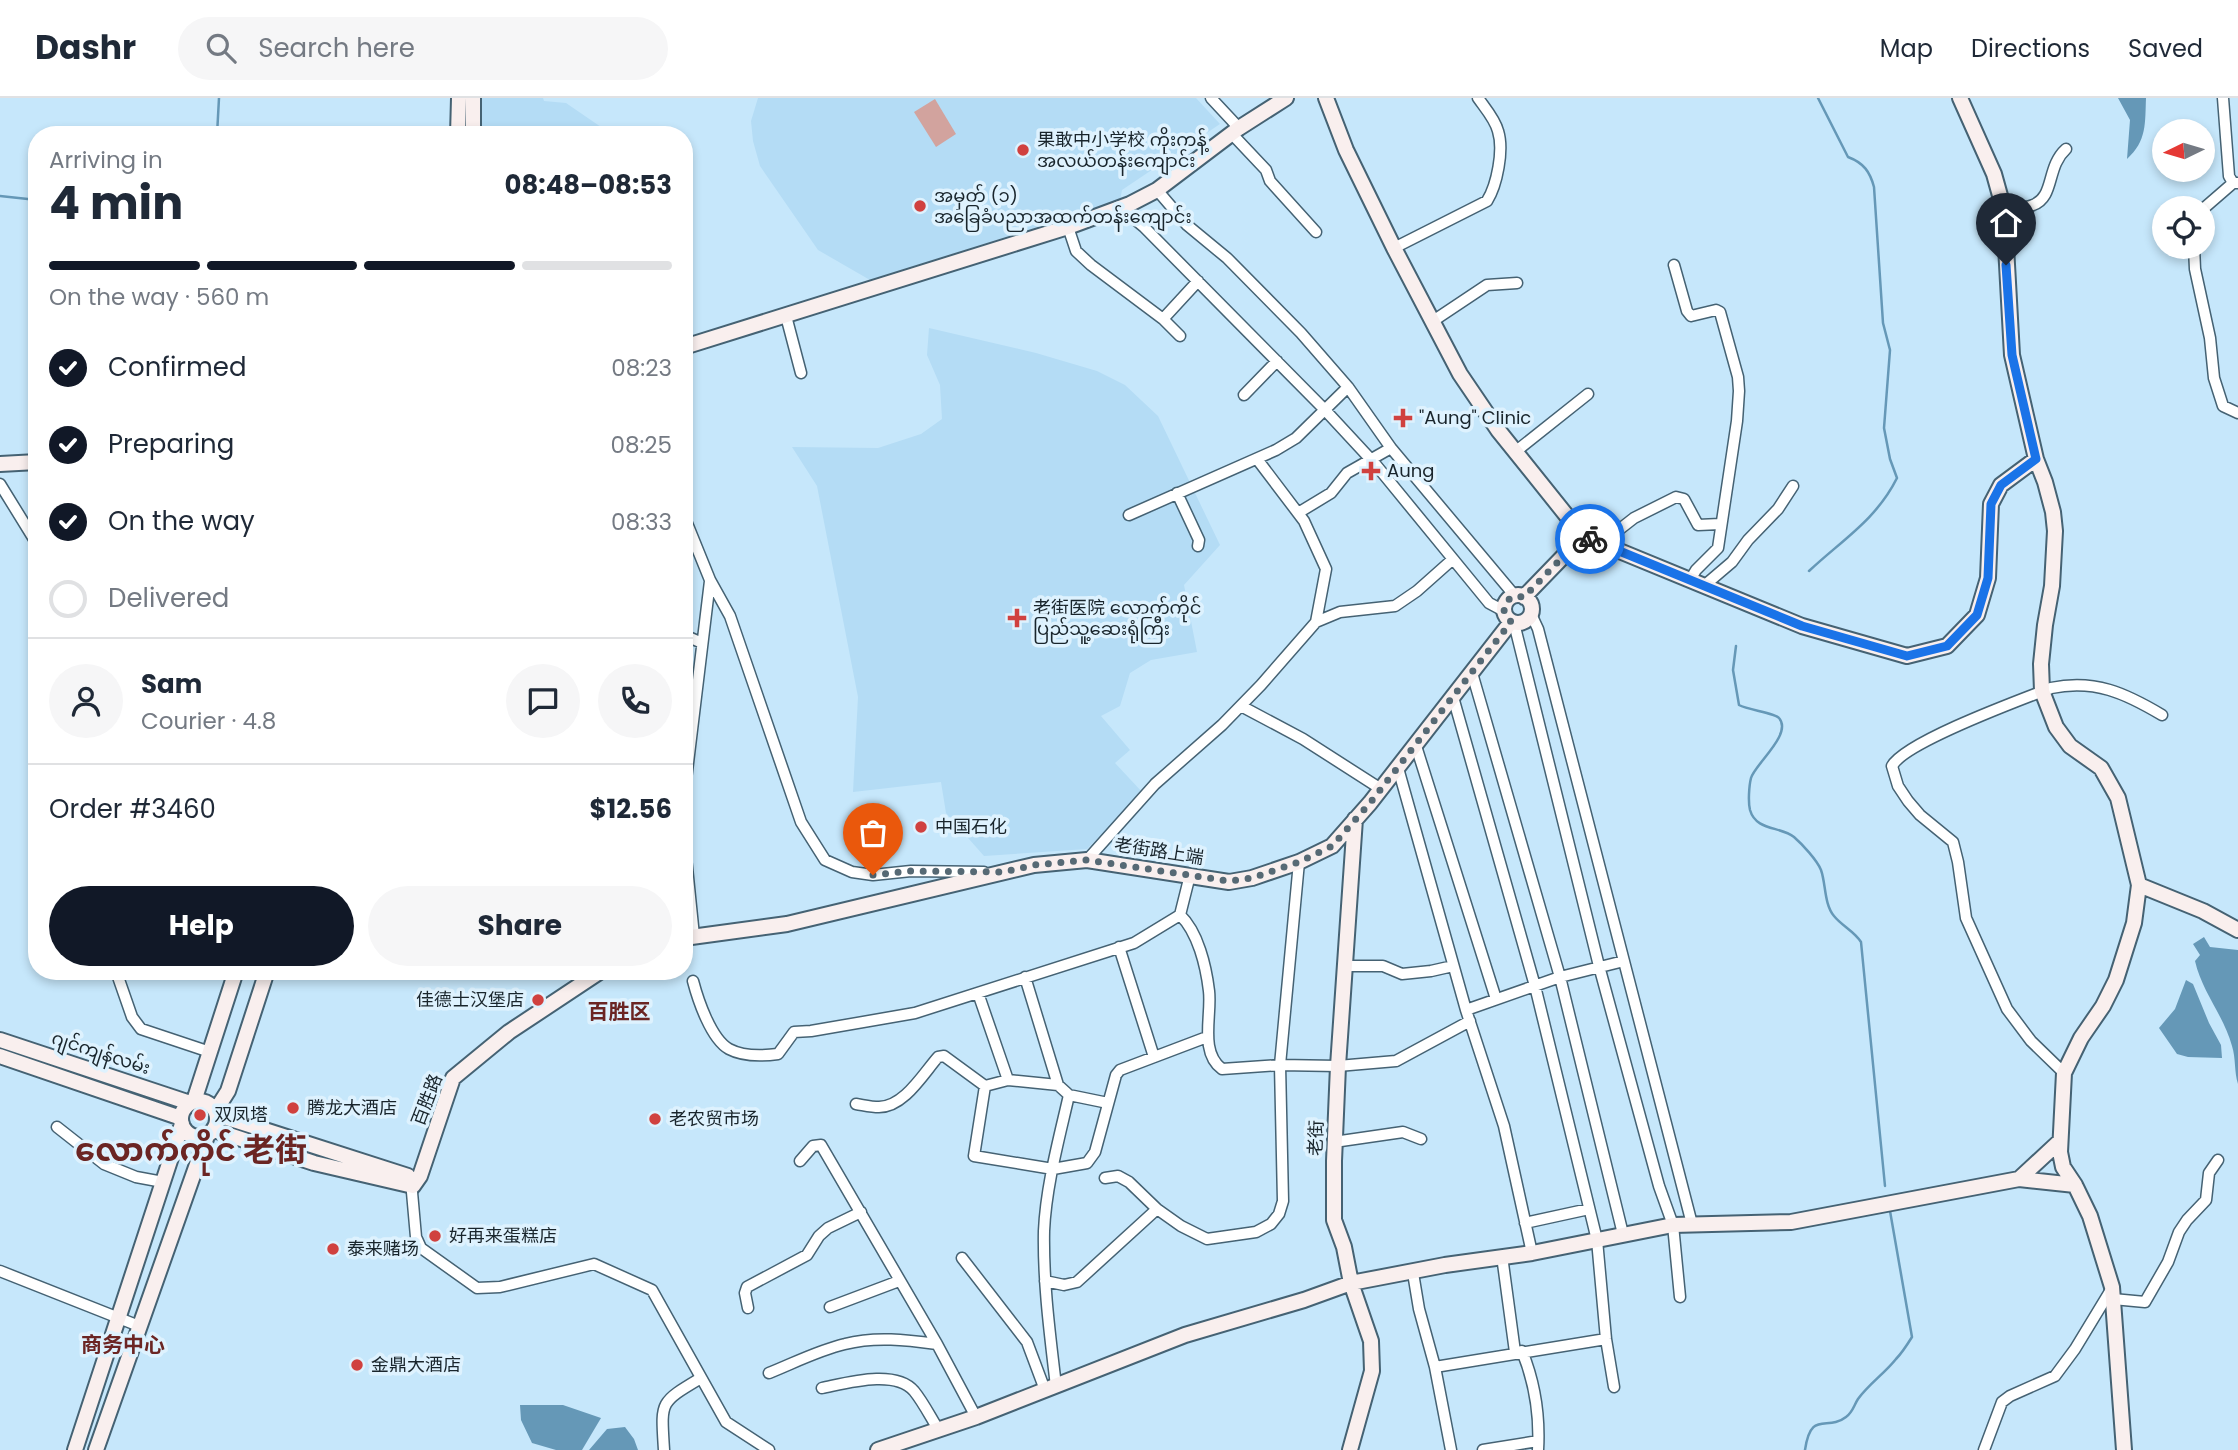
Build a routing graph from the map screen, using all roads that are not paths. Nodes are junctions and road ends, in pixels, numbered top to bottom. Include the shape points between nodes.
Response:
1 (459, 98) edge
2 (473, 98) edge
3 (1211, 98) edge
4 (1286, 98) edge
5 (1326, 98) edge
6 (1478, 98) edge
7 (1960, 98) edge
8 (2223, 98) edge
9 (458, 126) edge
10 (473, 126) edge
11 (1236, 131) junction
12 (2066, 149) dead end
13 (2236, 183) edge
14 (1157, 190) junction
15 (2215, 200) edge
16 (1121, 208) junction
17 (2004, 210) junction
18 (1068, 228) junction
19 (1315, 232) dead end
20 (1394, 248) junction
21 (2195, 259) edge
22 (1674, 265) dead end
23 (1198, 281) junction
24 (1517, 284) dead end
25 (786, 316) junction
26 (1163, 319) junction
27 (1433, 321) junction
28 (1180, 336) dead end
29 (693, 344) edge
30 (1277, 361) junction
31 (801, 373) dead end
32 (1348, 387) junction
33 (1588, 394) dead end
34 (1244, 395) dead end
35 (1325, 410) junction
36 (2238, 413) edge
37 (1391, 448) junction
38 (1516, 452) junction
39 (1370, 458) junction
40 (1257, 459) junction
41 (2036, 459) junction
42 (28, 462) edge
43 (0, 464) edge
44 (1793, 486) dead end
45 (1, 491) edge
46 (1177, 493) junction
47 (1298, 513) junction
48 (1129, 515) dead end
49 (1720, 524) junction
50 (28, 531) edge
51 (1583, 536) junction
52 (693, 538) edge
53 (1602, 543) junction
54 (1198, 546) dead end
55 (1453, 559) junction
56 (710, 580) junction
57 (1690, 580) junction
58 (1705, 585) junction
59 (1520, 596) junction
60 (1531, 614) junction
61 (1509, 619) junction
62 (1315, 622) junction
63 (693, 639) edge
64 (702, 643) junction
65 (1472, 673) junction
66 (2042, 691) junction
67 (1453, 698) junction
68 (1241, 706) junction
69 (2162, 715) dead end
70 (693, 720) edge
71 (1416, 746) junction
72 (1398, 768) junction
73 (1381, 789) junction
74 (1355, 820) junction
75 (1087, 860) junction
76 (1299, 862) junction
77 (1003, 872) junction
78 (1190, 875) junction
79 (2139, 886) junction
80 (1180, 915) junction
81 (2238, 930) edge
82 (693, 937) edge
83 (1119, 947) junction
84 (1624, 961) junction
85 (1345, 966) junction
86 (1453, 966) junction
87 (1599, 966) junction
88 (1025, 977) junction
89 (1560, 977) junction
90 (119, 980) edge
91 (233, 980) edge
92 (264, 980) edge
93 (587, 980) edge
94 (693, 981) dead end
95 (1535, 986) junction
96 (978, 993) junction
97 (1496, 999) junction
98 (1468, 1016) junction
99 (1207, 1037) junction
100 (0, 1040) edge
101 (210, 1052) junction
102 (0, 1056) edge
103 (1154, 1058) junction
104 (1280, 1065) junction
105 (1338, 1066) junction
106 (2064, 1073) junction
107 (1008, 1080) junction
108 (1058, 1085) junction
109 (985, 1086) junction
110 (1069, 1094) junction
111 (192, 1102) junction
112 (1108, 1103) junction
113 (856, 1104) dead end
114 (181, 1121) junction
115 (213, 1123) junction
116 (57, 1127) dead end
117 (1420, 1139) dead end
118 (2060, 1141) junction
119 (1334, 1142) junction
120 (2218, 1160) dead end
121 (800, 1161) dead end
122 (1053, 1169) junction
123 (1105, 1178) dead end
124 (414, 1179) junction
125 (2019, 1179) junction
126 (163, 1182) junction
127 (2075, 1185) junction
128 (1157, 1209) junction
129 (1589, 1209) junction
130 (861, 1212) junction
131 (1525, 1223) junction
132 (1692, 1224) junction
133 (1673, 1225) junction
134 (1623, 1234) junction
135 (1597, 1240) junction
136 (1532, 1253) junction
137 (1502, 1256) junction
138 (962, 1258) dead end
139 (0, 1271) edge
140 (1413, 1273) junction
141 (899, 1281) junction
142 (1045, 1282) junction
143 (1351, 1283) junction
144 (2112, 1293) junction
145 (1680, 1297) dead end
146 (830, 1307) dead end
147 (748, 1308) dead end
148 (118, 1319) junction
149 (139, 1326) junction
150 (1606, 1339) junction
151 (937, 1344) junction
152 (1518, 1352) junction
153 (1435, 1367) junction
154 (769, 1373) dead end
155 (701, 1378) junction
156 (1614, 1387) dead end
157 (822, 1388) dead end
158 (1050, 1388) junction
159 (976, 1417) junction
160 (938, 1429) junction
161 (1538, 1446) edge
162 (897, 1447) edge
163 (75, 1450) edge
164 (96, 1450) edge
165 (664, 1450) edge
166 (769, 1450) edge
167 (878, 1450) edge
168 (1350, 1450) edge
169 (1451, 1450) edge
170 (1483, 1450) edge
171 (1984, 1450) edge
172 (2124, 1450) edge

1 - 9 main road
2 - 10 main road
3 - 11 street
4 - 11 main road
5 - 20 main road
6 - 20 street via 1499,131 1495,188 1487,201
7 - 17 main road via 1994,174
8 - 13 street via 2229,176
11 - 14 main road
11 - 19 street via 1266,170 1269,181
12 - 17 street via 2058,157 2042,201
13 - 15 street
14 - 16 main road
14 - 32 street via 1187,225 1227,258 1301,333
16 - 18 main road
16 - 23 street
17 - 41 main road via 2012,355
18 - 25 main road
18 - 26 street via 1076,251
20 - 27 main road
21 - 36 street via 2214,378 2223,406
22 - 49 street via 1686,311 1691,316 1720,312 1738,377 1737,421
23 - 26 street
23 - 30 street
24 - 27 street via 1487,285
25 - 29 main road
25 - 31 street
26 - 28 street
27 - 38 main road via 1460,374
30 - 34 street
30 - 35 street
32 - 35 street
32 - 37 street
33 - 38 street
35 - 39 street
35 - 40 street via 1296,438
37 - 39 street
37 - 59 street
38 - 51 main road
39 - 47 street via 1347,473 1331,493
39 - 55 street
40 - 46 street
40 - 47 street
41 - 58 main road via 2001,485 1991,504 1988,578 1977,615 1947,646 1907,656 1802,626
41 - 66 main road via 2055,531
42 - 43 main road
44 - 58 street via 1732,562
45 - 50 street
46 - 48 street
46 - 54 street
47 - 62 street via 1326,569
49 - 53 street via 1698,525 1684,499 1676,497 1634,518
49 - 57 street via 1718,548
51 - 53 main road
51 - 59 main road
52 - 56 street
53 - 57 main road
55 - 61 street via 1489,603
55 - 62 street via 1395,606 1340,612
56 - 64 street
56 - 77 street via 730,616 801,822 825,860 852,873 873,875
57 - 58 main road
59 - 60 main road via 1530,604
59 - 61 main road via 1505,603
60 - 61 main road via 1524,622
60 - 84 street
61 - 65 main road, 老街路上端
61 - 87 street
62 - 68 street
63 - 64 street
64 - 70 street
65 - 67 main road, 老街路上端
65 - 89 street
66 - 69 street via 2066,685 2100,687 2127,694
66 - 79 main road via 2056,727 2070,746 2101,768 2118,798
66 - 106 street via 1900,755 1892,771 1920,815 1953,842 1966,918 2007,1009
67 - 71 main road, 老街路上端
67 - 95 street
68 - 73 street
68 - 75 street via 1155,784
71 - 72 main road, 老街路上端
71 - 97 street
72 - 73 main road, 老街路上端
72 - 86 street
73 - 74 main road, 老街路上端
74 - 76 main road, 老街路上端 via 1332,846
74 - 85 main road, 老街
75 - 77 main road, 老街路上端
75 - 78 main road, 老街路上端
76 - 78 main road, 老街路上端 via 1229,881
76 - 104 street
77 - 82 main road, 老街路上端 via 786,925
78 - 80 street
79 - 81 main road
79 - 106 main road via 2134,923 2116,980
80 - 83 street via 1156,932
80 - 99 street via 1188,923 1205,969
83 - 88 street
83 - 103 street
84 - 87 street
84 - 132 street
85 - 86 street via 1383,966 1402,974
85 - 105 main road, 老街
86 - 98 street
87 - 89 street
87 - 133 street
88 - 96 street
88 - 108 street
89 - 95 street
89 - 134 street
90 - 101 street via 141,1030
91 - 101 main road
92 - 115 main road
93 - 124 main road, 百胜路 via 509,1032 453,1078
94 - 96 street via 721,1043 750,1055 778,1054 794,1032 915,1013
95 - 97 street
95 - 129 street
96 - 107 street
97 - 98 street
98 - 105 street via 1396,1061
98 - 131 street via 1504,1126
99 - 103 street
99 - 104 street via 1222,1069
100 - 111 main road, ဂျင်ကျန်လမ်း
101 - 111 main road
102 - 114 main road, ဂျင်ကျန်လမ်း
103 - 112 street via 1121,1070
104 - 105 street
104 - 128 street via 1283,1201 1271,1224 1256,1232 1208,1239
105 - 119 main road, 老街
106 - 118 main road
107 - 108 street
107 - 109 street
108 - 110 street
109 - 113 street via 944,1056 891,1105
109 - 122 street via 974,1156
110 - 112 street
110 - 122 street
111 - 114 main road via 182,1112
111 - 115 main road via 207,1102
112 - 122 street via 1092,1159
114 - 115 main road via 189,1134 201,1137
114 - 126 main road
115 - 124 main road via 314,1163
115 - 149 main road
116 - 126 street via 104,1164
117 - 119 street via 1403,1132
118 - 125 main road
118 - 127 main road via 2063,1167
119 - 143 main road, 老街 via 1334,1220
120 - 144 street via 2209,1174 2206,1200 2179,1232 2150,1297 2134,1303
121 - 130 street via 813,1146 821,1146
122 - 142 street via 1044,1229
123 - 128 street via 1118,1176 1129,1182
124 - 155 street via 416,1237 421,1248 477,1288 500,1287 594,1264 652,1290
125 - 127 main road
125 - 132 main road via 1791,1222
126 - 148 main road
127 - 144 main road via 2101,1248
128 - 142 street via 1077,1282
129 - 131 street
129 - 135 street
130 - 141 street
130 - 147 street via 828,1228 807,1255 747,1287
131 - 136 street
132 - 133 main road
133 - 134 main road
133 - 145 street
134 - 135 main road
135 - 136 main road
135 - 150 street
136 - 137 main road
137 - 140 main road
137 - 152 street
138 - 158 street via 1027,1342
139 - 148 street
140 - 143 main road
140 - 153 street
141 - 146 street
141 - 151 street
142 - 158 street
143 - 158 main road via 1185,1335
143 - 168 main road, 老街 via 1371,1341 1372,1371
144 - 171 street via 2054,1376 2002,1402
144 - 172 main road
148 - 149 street
148 - 163 main road
149 - 164 main road
150 - 152 street
150 - 156 street
151 - 154 street via 901,1340 845,1344
151 - 159 street
152 - 153 street
152 - 161 street via 1531,1377 1538,1409
153 - 169 street
155 - 165 street via 666,1402
155 - 166 street via 726,1422
157 - 160 street via 877,1378 901,1381 912,1388
158 - 159 main road
159 - 160 main road
160 - 162 main road
161 - 170 street
162 - 167 main road

